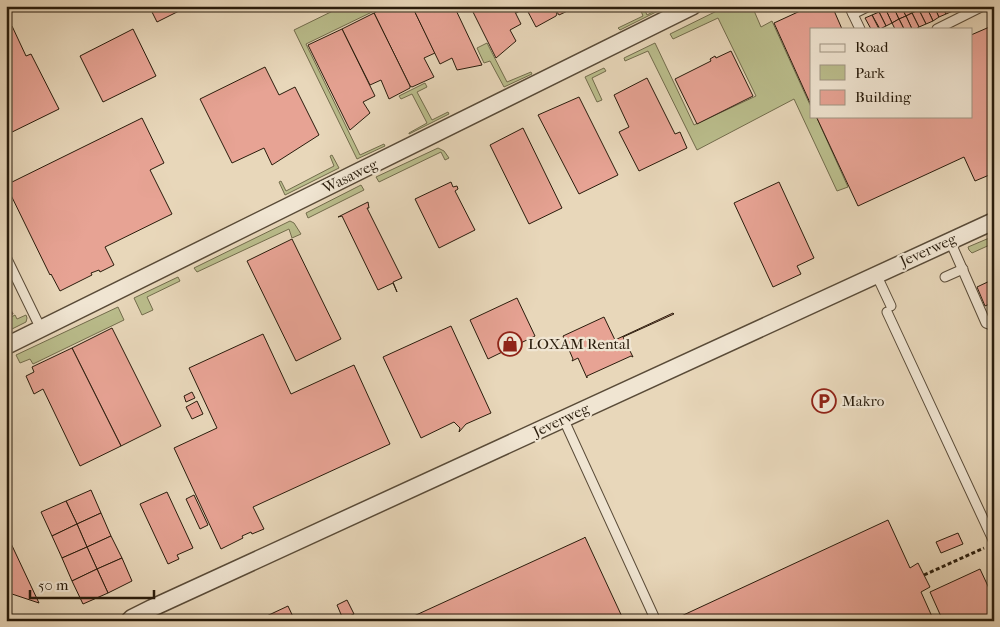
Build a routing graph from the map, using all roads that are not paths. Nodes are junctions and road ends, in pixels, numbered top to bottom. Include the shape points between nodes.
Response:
1 (693, 6) edge
2 (869, 6) edge
3 (983, 6) edge
4 (851, 10) edge
5 (860, 28) edge
6 (939, 28) edge
7 (994, 221) edge
8 (950, 241) junction
9 (6, 257) edge
10 (963, 269) junction
11 (876, 274) junction
12 (945, 277) dead end
13 (994, 326) edge
14 (41, 329) junction
15 (6, 346) edge
16 (564, 418) junction
17 (994, 542) edge
18 (129, 621) edge
19 (656, 621) edge

1 - 14 street, Wasaweg
2 - 4 lane
3 - 6 lane
4 - 5 lane
7 - 8 street, Jeverweg
8 - 10 lane
8 - 11 street, Jeverweg
9 - 14 lane
10 - 12 lane
10 - 13 lane via 986,323
11 - 16 street, Jeverweg
11 - 17 lane
14 - 15 street, Wasaweg
16 - 18 street, Jeverweg
16 - 19 lane

